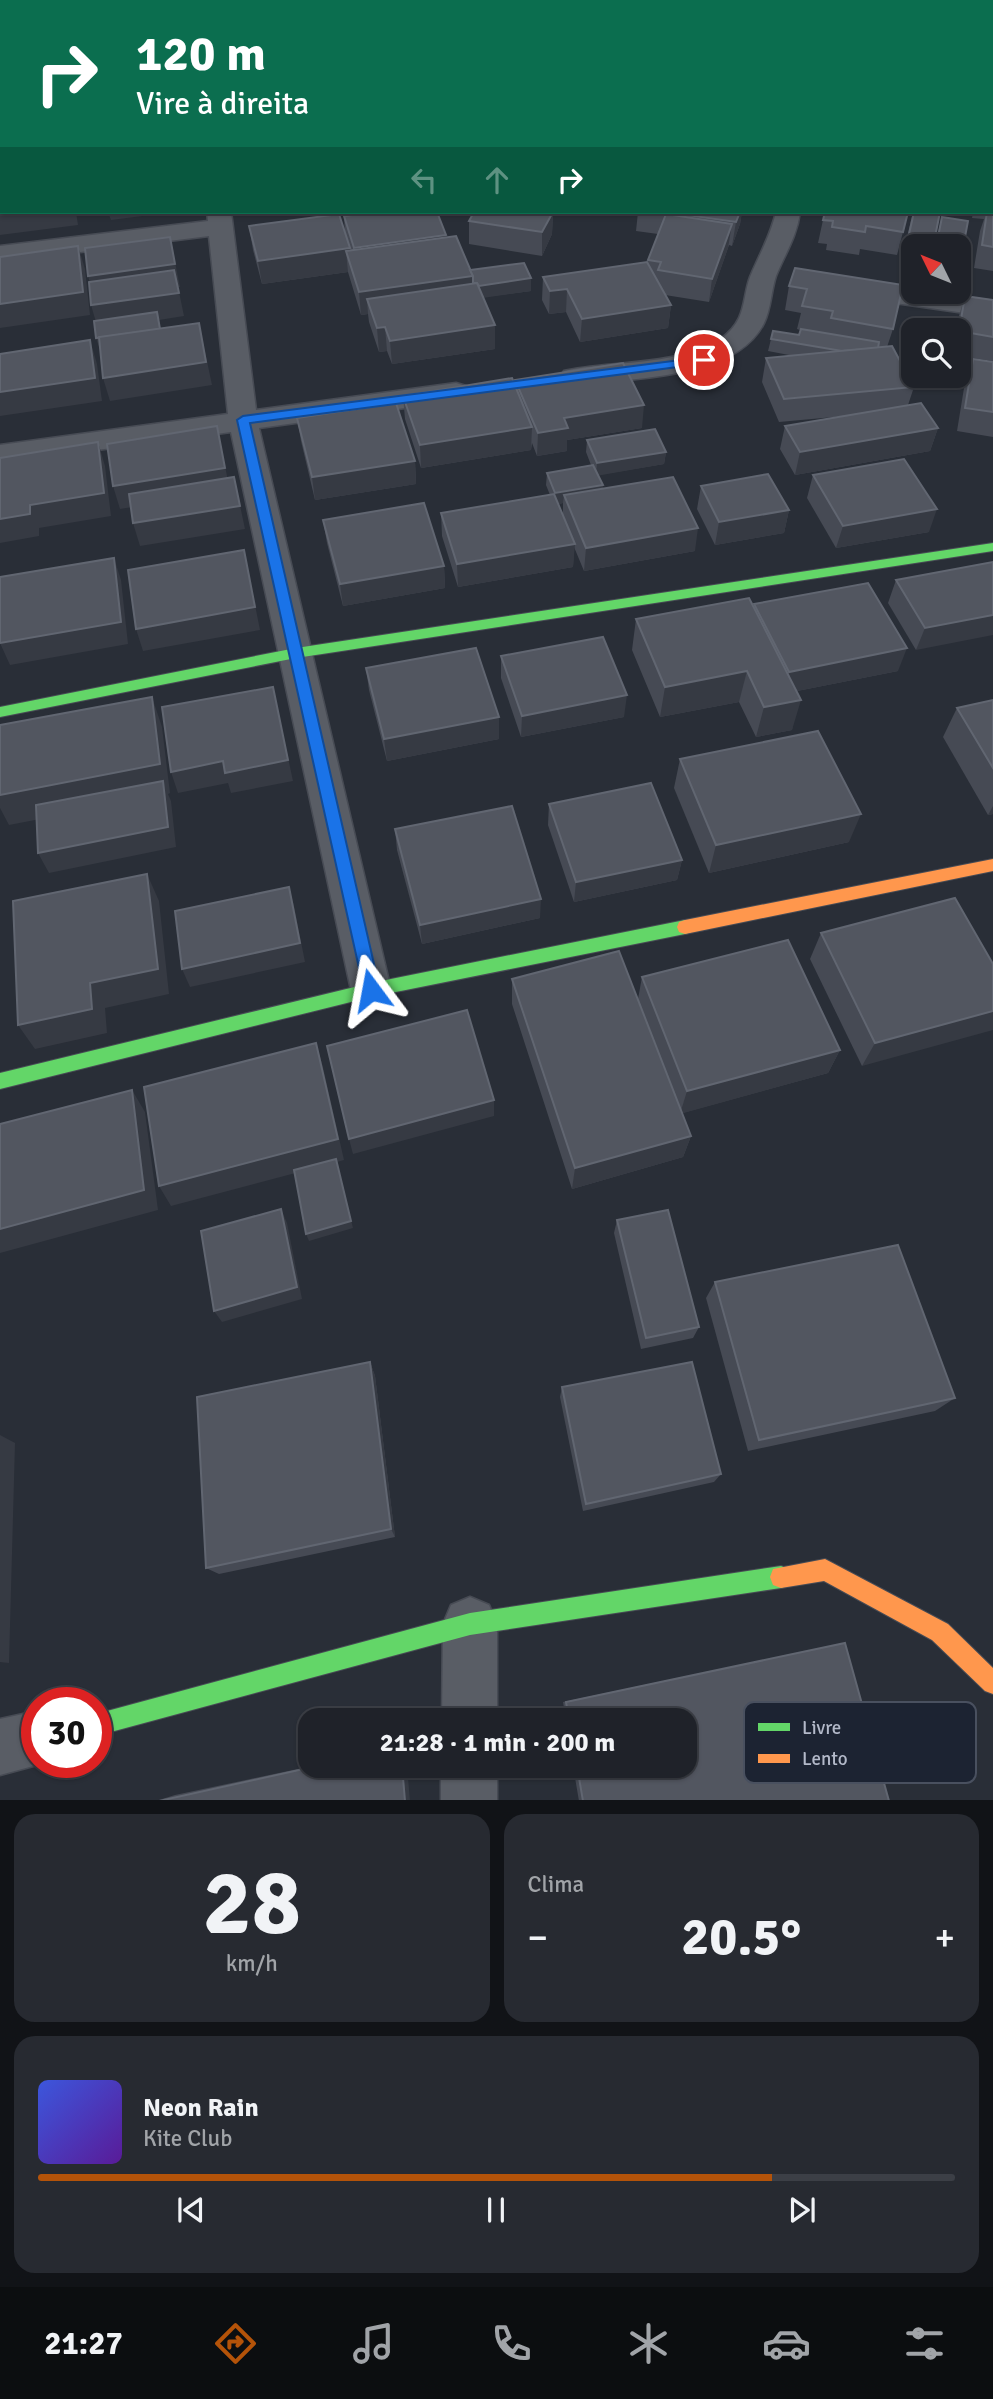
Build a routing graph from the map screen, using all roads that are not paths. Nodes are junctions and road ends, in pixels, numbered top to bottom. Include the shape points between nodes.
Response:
1 (788, 214) edge
2 (219, 219) edge
3 (0, 254) edge
4 (817, 285) edge
5 (993, 309) edge
6 (541, 381) edge
7 (487, 388) edge
8 (243, 420) junction
9 (0, 454) edge
10 (993, 547) edge
11 (296, 653) junction
12 (0, 712) edge
13 (993, 865) edge
14 (371, 990) junction
15 (0, 1081) edge
16 (470, 1624) junction
17 (993, 1684) edge
18 (470, 1708) edge
19 (112, 1721) edge
20 (21, 1742) edge
21 (0, 1747) edge
22 (469, 1778) edge
23 (469, 1800) edge

1 - 6 street via 776,279 751,322 729,346 704,360
2 - 3 street
2 - 8 street
4 - 5 street
7 - 8 street
8 - 9 street
8 - 11 street
10 - 11 street
11 - 12 street
11 - 14 street
13 - 14 street
14 - 15 street
16 - 17 street via 825,1570 940,1632
16 - 18 street
16 - 19 street
20 - 21 street
22 - 23 street

